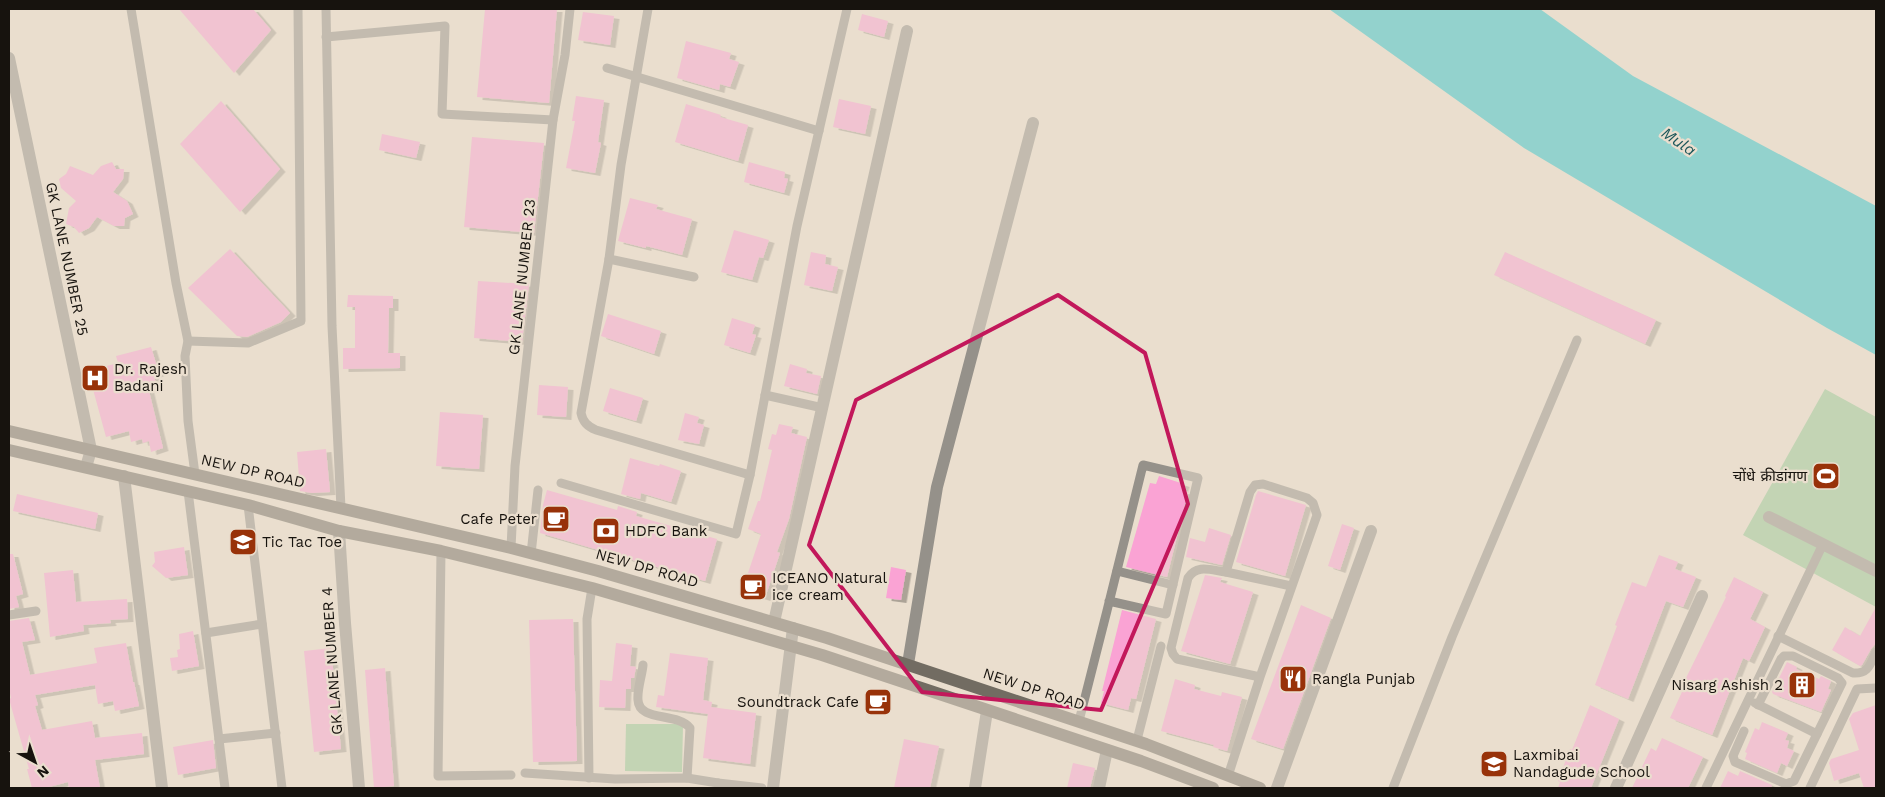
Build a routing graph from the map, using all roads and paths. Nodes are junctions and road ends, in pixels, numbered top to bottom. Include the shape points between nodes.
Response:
1 (131, 9) edge
2 (298, 9) edge
3 (326, 9) edge
4 (570, 9) edge
5 (648, 9) edge
6 (848, 9) edge
7 (907, 31) dead end
8 (326, 37) junction
9 (9, 58) edge
10 (607, 68) dead end
11 (636, 75) junction
12 (553, 120) junction
13 (1033, 123) dead end
14 (819, 131) junction
15 (609, 259) junction
16 (694, 277) dead end
17 (1577, 340) dead end
18 (188, 341) junction
19 (765, 395) junction
20 (823, 408) junction
21 (9, 431) edge
22 (9, 450) edge
23 (91, 450) junction
24 (129, 459) junction
25 (86, 467) junction
26 (195, 474) junction
27 (750, 475) junction
28 (124, 476) junction
29 (561, 483) dead end
30 (538, 490) dead end
31 (188, 491) junction
32 (248, 505) junction
33 (341, 508) junction
34 (1769, 517) dead end
35 (339, 531) junction
36 (1371, 532) dead end
37 (1823, 544) junction
38 (510, 548) junction
39 (441, 551) junction
40 (531, 554) junction
41 (1117, 571) junction
42 (1876, 571) edge
43 (1226, 572) junction
44 (1173, 585) junction
45 (1291, 586) junction
46 (592, 588) junction
47 (1702, 596) dead end
48 (1109, 601) junction
49 (36, 611) dead end
50 (9, 615) edge
51 (774, 622) junction
52 (262, 624) junction
53 (793, 628) junction
54 (206, 633) junction
55 (1778, 636) junction
56 (789, 646) junction
57 (1161, 646) dead end
58 (1876, 652) edge
59 (644, 664) dead end
60 (908, 664) junction
61 (1260, 677) junction
62 (1876, 688) edge
63 (1748, 700) junction
64 (1758, 705) junction
65 (987, 711) junction
66 (1079, 721) junction
67 (1744, 731) dead end
68 (276, 733) junction
69 (1817, 734) junction
70 (219, 739) junction
71 (1137, 740) junction
72 (1107, 750) junction
73 (525, 773) dead end
74 (511, 775) dead end
75 (1228, 776) junction
76 (589, 778) junction
77 (687, 778) junction
78 (614, 784) edge
79 (718, 785) edge
80 (1194, 785) edge
81 (162, 788) edge
82 (225, 788) edge
83 (282, 788) edge
84 (359, 788) edge
85 (762, 788) edge
86 (773, 788) edge
87 (975, 788) edge
88 (1099, 788) edge
89 (1213, 788) edge
90 (1260, 788) edge
91 (1277, 788) edge
92 (1393, 788) edge
93 (1616, 788) edge
94 (1706, 788) edge
95 (1810, 788) edge

1 - 18 lane
2 - 18 lane via 301,321 248,343
3 - 8 lane
4 - 12 lane, GK LANE NUMBER 23
5 - 11 lane
6 - 14 lane
7 - 20 street
8 - 12 lane via 445,26 442,114
8 - 33 lane via 332,326
9 - 23 street, GK LANE NUMBER 25
10 - 11 lane
11 - 14 lane
11 - 15 lane
12 - 38 lane, GK LANE NUMBER 23 via 515,466
13 - 60 street via 937,487
14 - 19 lane
15 - 16 lane
15 - 27 lane via 581,412 583,420 596,430
17 - 92 lane
18 - 26 lane via 185,356 188,421
19 - 20 lane
19 - 27 lane
20 - 51 street
21 - 23 main road, NEW DP ROAD
22 - 25 main road
23 - 24 main road, NEW DP ROAD
23 - 25 street, GK LANE NUMBER 25
24 - 26 main road, NEW DP ROAD
24 - 28 main road
25 - 28 main road
26 - 33 main road, NEW DP ROAD
27 - 29 lane via 736,534
28 - 31 main road
28 - 81 street
30 - 40 lane
31 - 32 main road
31 - 54 lane
32 - 35 main road
32 - 52 lane
33 - 38 main road, NEW DP ROAD
34 - 37 street
35 - 39 main road
35 - 84 street, GK LANE NUMBER 4
36 - 91 street
37 - 42 street
37 - 55 lane
38 - 40 main road, NEW DP ROAD
39 - 46 main road
39 - 74 lane via 438,776
40 - 51 main road, NEW DP ROAD
41 - 44 lane
41 - 44 lane via 1143,465 1198,478
41 - 48 lane
43 - 45 lane
43 - 45 lane via 1250,492 1255,485 1263,484 1307,498 1317,514
43 - 61 lane via 1199,569 1192,572 1171,648 1177,659 1182,661
44 - 48 lane via 1166,614
45 - 61 lane
46 - 56 main road
46 - 76 lane via 587,619
47 - 93 street
48 - 66 lane
49 - 50 lane
51 - 53 main road, NEW DP ROAD
52 - 54 lane
52 - 68 lane
53 - 56 street
53 - 60 main road, NEW DP ROAD
54 - 70 lane
55 - 58 lane via 1853,673 1866,670
55 - 63 lane
56 - 65 main road
56 - 86 street
57 - 71 lane
59 - 77 lane via 638,701 640,708 647,714 680,720 690,728
60 - 66 main road, NEW DP ROAD
61 - 75 lane
62 - 95 lane via 1858,689
63 - 64 lane
63 - 94 lane via 1747,712
64 - 69 lane
64 - 69 lane via 1784,656 1793,656 1829,673 1842,683
65 - 72 main road
65 - 87 street
66 - 71 main road, NEW DP ROAD
67 - 69 lane via 1733,756 1735,762 1786,784 1794,781
68 - 70 lane
68 - 83 lane
70 - 82 lane
71 - 75 main road, NEW DP ROAD
72 - 80 main road
72 - 88 street
73 - 76 lane
75 - 90 main road, NEW DP ROAD
76 - 78 lane
77 - 78 lane
77 - 79 lane
79 - 85 lane
80 - 89 main road

